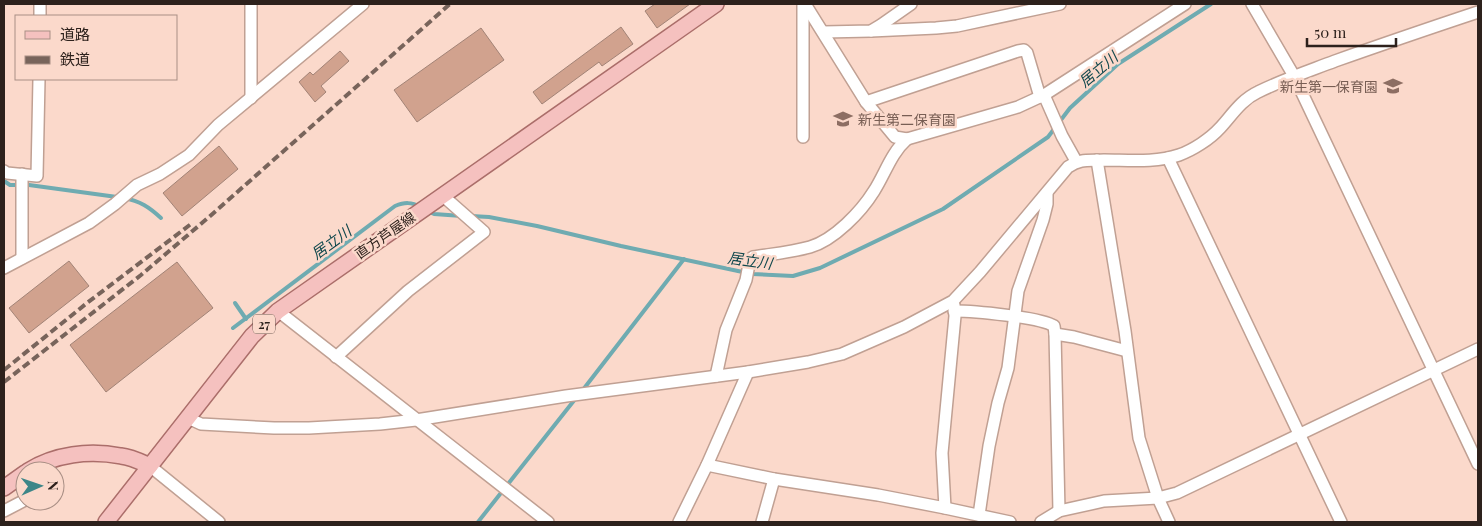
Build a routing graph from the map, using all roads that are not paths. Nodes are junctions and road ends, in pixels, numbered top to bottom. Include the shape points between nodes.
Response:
1 (251, 4) edge
2 (346, 4) edge
3 (363, 4) edge
4 (716, 4) edge
5 (804, 4) edge
6 (911, 4) edge
7 (1060, 4) edge
8 (1185, 4) edge
9 (1252, 4) edge
10 (1478, 12) edge
11 (346, 18) junction
12 (871, 31) junction
13 (824, 32) junction
14 (1294, 76) junction
15 (39, 80) edge
16 (1042, 96) junction
17 (251, 98) junction
18 (866, 102) junction
19 (802, 137) dead end
20 (907, 139) junction
21 (1168, 158) junction
22 (1097, 160) junction
23 (1076, 162) junction
24 (4, 171) edge
25 (22, 174) junction
26 (1046, 193) junction
27 (442, 200) junction
28 (22, 258) junction
29 (4, 268) edge
30 (954, 306) junction
31 (278, 311) junction
32 (1014, 317) junction
33 (1055, 334) junction
34 (1478, 350) edge
35 (1127, 351) junction
36 (336, 357) junction
37 (1433, 371) junction
38 (748, 372) junction
39 (716, 376) junction
40 (188, 418) junction
41 (416, 420) junction
42 (1299, 435) junction
43 (53, 461) edge
44 (1478, 464) edge
45 (150, 466) junction
46 (707, 466) junction
47 (774, 479) junction
48 (15, 481) edge
49 (4, 488) edge
50 (1158, 498) junction
51 (945, 508) junction
52 (1059, 511) junction
53 (979, 515) junction
54 (106, 522) edge
55 (219, 522) edge
56 (548, 522) edge
57 (679, 522) edge
58 (762, 522) edge
59 (1010, 522) edge
60 (1041, 522) edge
61 (1170, 522) edge
62 (1341, 522) edge

1 - 17 street
2 - 11 street
3 - 11 street
4 - 27 main road, 直方芦屋線 / 27
5 - 13 street
5 - 19 street
6 - 12 street
7 - 12 street via 957,26
8 - 16 street
9 - 14 street
10 - 14 street
11 - 17 street
12 - 13 street
13 - 18 street
14 - 21 street via 1257,92 1201,143
14 - 37 street
15 - 25 street via 37,176
16 - 18 street via 1024,50
16 - 20 street via 1018,107
16 - 23 street
17 - 28 street via 189,155 137,185 89,223
18 - 20 street via 896,137
20 - 39 street via 859,212 834,234 812,246 750,259 746,280 726,330
21 - 22 street
21 - 42 street
22 - 23 street
22 - 35 street
23 - 26 street
24 - 25 street
25 - 28 street
26 - 30 street
26 - 32 street via 1044,220 1018,291
27 - 31 main road, 直方芦屋線 / 27 via 410,218
27 - 36 street via 484,232 408,292
28 - 29 street
30 - 32 street
30 - 38 street via 842,354
30 - 51 street via 942,453
31 - 36 street
31 - 40 main road, 直方芦屋線 / 27 via 252,336
32 - 33 street via 1048,323 1054,326
32 - 53 street via 1008,368 989,446
33 - 35 street
33 - 52 street
34 - 37 street
35 - 50 street via 1139,438
36 - 41 street
37 - 42 street
37 - 44 street
38 - 39 street
38 - 46 street
39 - 41 street
40 - 41 street via 201,424 274,428
40 - 45 main road, 直方芦屋線 / 27
41 - 56 street
42 - 50 street via 1177,493
42 - 62 street
43 - 45 main road via 64,456 93,453 122,456
45 - 54 main road, 直方芦屋線 / 27
45 - 55 street
46 - 47 street
46 - 57 street
47 - 51 street
47 - 58 street
48 - 49 main road
50 - 52 street via 1104,501
50 - 61 street
51 - 53 street
52 - 60 street
53 - 59 street

